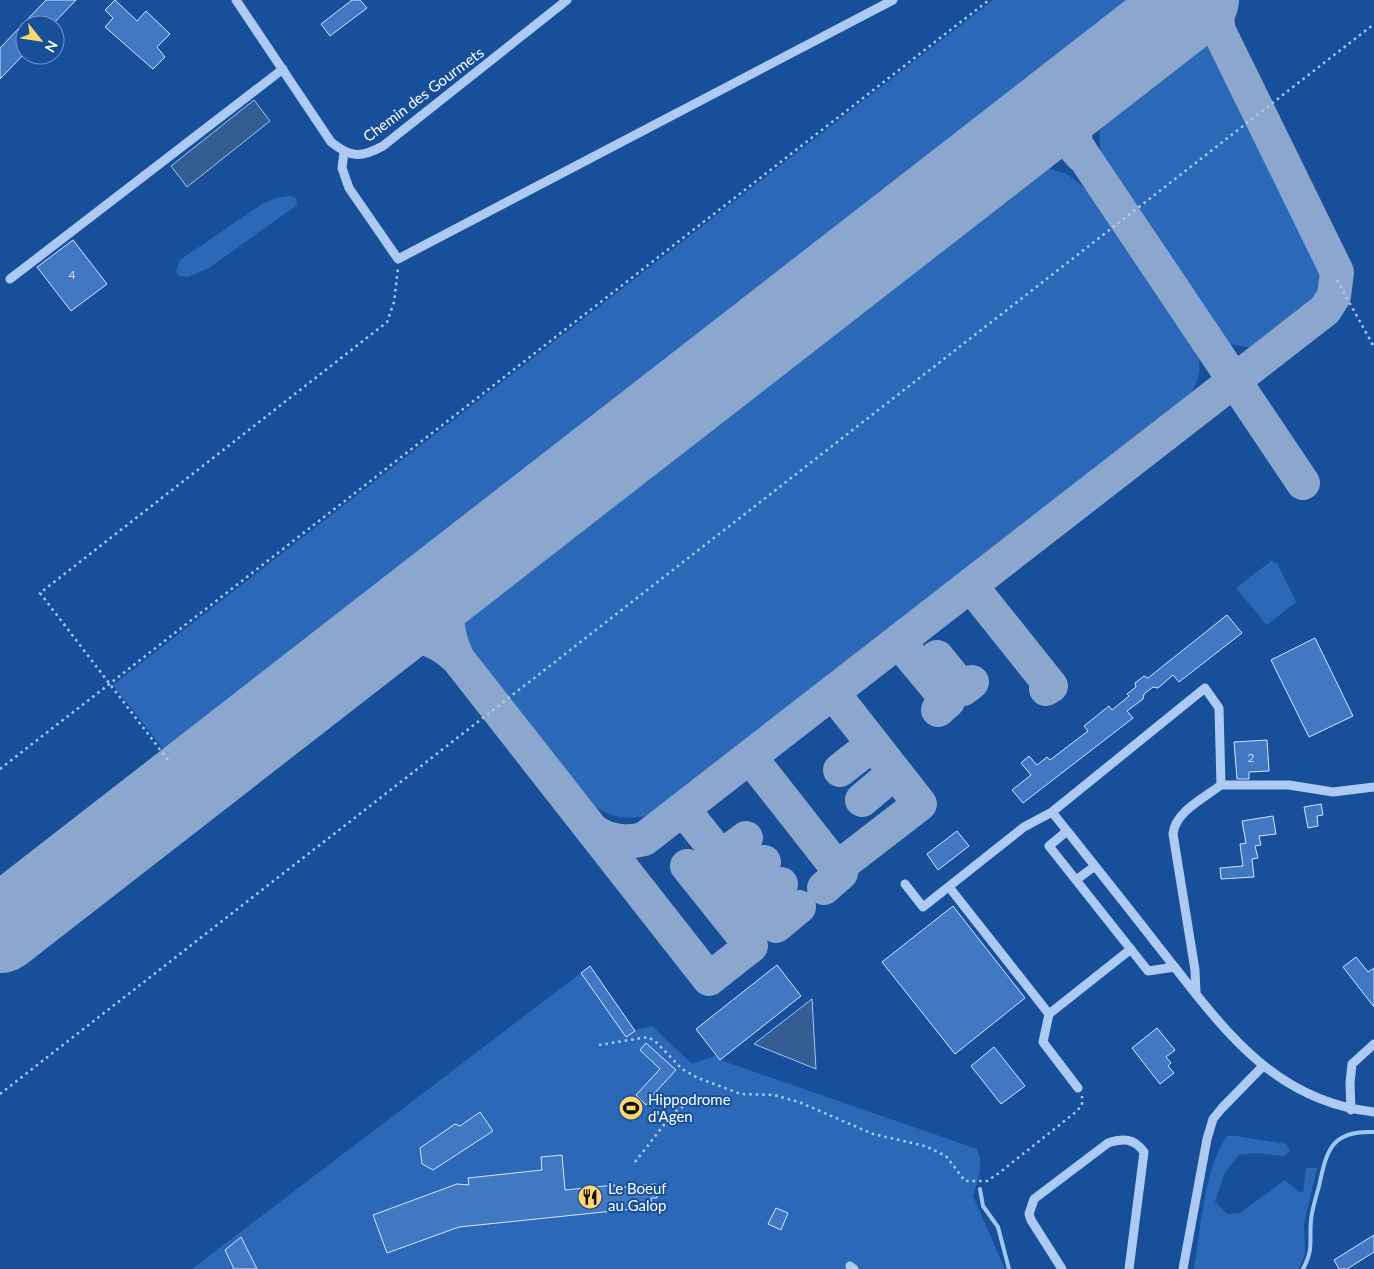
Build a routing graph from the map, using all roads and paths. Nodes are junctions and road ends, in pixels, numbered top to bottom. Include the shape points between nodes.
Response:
1 (236, 0) edge
2 (567, 0) edge
3 (893, 0) edge
4 (989, 0) edge
5 (1374, 24) edge
6 (283, 69) junction
7 (344, 152) junction
8 (398, 259) junction
9 (10, 279) dead end
10 (1337, 280) dead end
11 (1374, 346) edge
12 (109, 685) junction
13 (168, 760) dead end
14 (0, 769) edge
15 (1221, 785) junction
16 (1374, 787) edge
17 (1052, 812) junction
18 (1067, 832) junction
19 (1094, 866) junction
20 (1076, 880) junction
21 (905, 884) dead end
22 (948, 887) junction
23 (1131, 949) junction
24 (1175, 967) junction
25 (1196, 993) junction
26 (1049, 1014) junction
27 (1374, 1044) edge
28 (599, 1045) dead end
29 (1263, 1066) junction
30 (1078, 1088) joint
31 (0, 1094) edge
32 (688, 1104) dead end
33 (1351, 1110) junction
34 (1374, 1112) edge
35 (635, 1162) dead end
36 (1062, 1269) edge
37 (1129, 1269) edge
38 (1183, 1269) edge

1 - 6 street
2 - 7 street, Chemin des Gourmets via 383,146 368,154
3 - 8 street
4 - 12 path
5 - 31 path
6 - 7 street via 331,142
6 - 9 street
7 - 8 street via 342,168 349,188
8 - 12 path via 394,302 387,322 40,594
10 - 11 path
12 - 13 path
12 - 14 path
15 - 16 street via 1289,785 1333,792
15 - 17 street via 1219,708 1205,688
15 - 25 street via 1174,824
17 - 18 street
17 - 22 street via 1024,827
18 - 19 street
18 - 20 street via 1049,846
19 - 20 street
19 - 24 street
20 - 23 street
21 - 22 street via 923,907
22 - 26 street
23 - 24 street via 1148,971
23 - 26 street
24 - 25 street
25 - 29 street via 1236,1042
26 - 30 street via 1043,1042
27 - 33 street via 1352,1064
28 - 30 path via 648,1037 682,1069 698,1078 741,1094 774,1095 799,1102 873,1134 925,1146 946,1156 965,1181 987,1180 999,1174 1076,1111 1083,1100
29 - 33 street via 1307,1093
29 - 38 street via 1213,1119
32 - 35 path via 674,1112
33 - 34 street
36 - 37 street via 1031,1220 1030,1205 1093,1154 1120,1139 1130,1140 1144,1152

